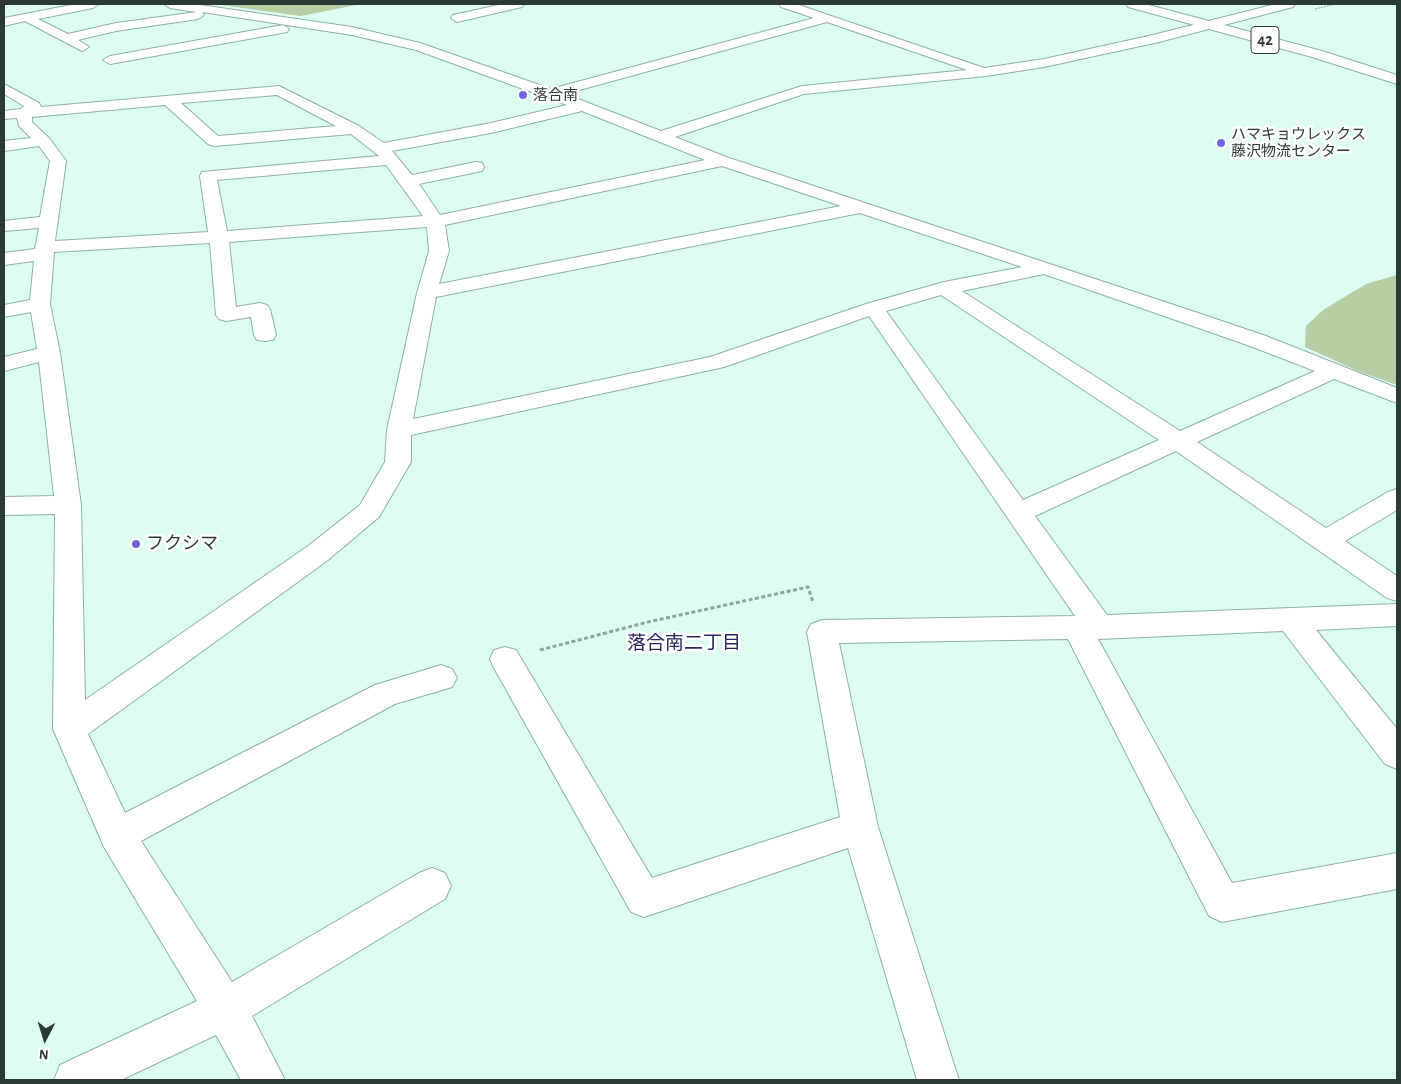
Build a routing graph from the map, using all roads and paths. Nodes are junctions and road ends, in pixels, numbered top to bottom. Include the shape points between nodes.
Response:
1 (93, 4) edge
2 (170, 4) edge
3 (518, 4) edge
4 (785, 4) edge
5 (1132, 4) edge
6 (1159, 4) edge
7 (1289, 4) edge
8 (216, 12) junction
9 (26, 17) junction
10 (458, 18) dead end
11 (828, 18) junction
12 (4, 22) edge
13 (1218, 23) junction
14 (312, 24) junction
15 (65, 39) junction
16 (1397, 70) edge
17 (986, 72) junction
18 (1397, 80) edge
19 (4, 88) edge
20 (550, 94) junction
21 (168, 100) junction
22 (583, 106) junction
23 (25, 113) junction
24 (4, 115) edge
25 (354, 130) junction
26 (659, 137) junction
27 (43, 141) junction
28 (4, 146) edge
29 (385, 154) junction
30 (723, 161) junction
31 (476, 167) dead end
32 (408, 181) junction
33 (861, 208) junction
34 (435, 221) junction
35 (49, 222) junction
36 (4, 226) edge
37 (218, 237) junction
38 (45, 251) junction
39 (4, 259) edge
40 (1044, 268) junction
41 (944, 288) junction
42 (427, 293) junction
43 (40, 304) junction
44 (873, 308) junction
45 (4, 311) edge
46 (265, 335) dead end
47 (49, 353) junction
48 (4, 364) edge
49 (1334, 371) junction
50 (1397, 396) edge
51 (399, 430) junction
52 (1178, 442) junction
53 (1397, 498) edge
54 (68, 505) junction
55 (4, 506) edge
56 (1018, 514) junction
57 (1325, 541) junction
58 (1397, 590) edge
59 (1397, 615) edge
60 (1290, 619) junction
61 (1088, 627) junction
62 (822, 632) junction
63 (505, 658) joint
64 (441, 678) dead end
65 (68, 729) junction
66 (1397, 754) edge
67 (860, 827) junction
68 (117, 834) junction
69 (1397, 871) edge
70 (432, 886) dead end
71 (225, 1009) junction
72 (74, 1080) edge
73 (264, 1080) edge
74 (938, 1080) edge

1 - 9 street
2 - 8 street
3 - 10 street
4 - 11 street
5 - 13 street, 42
6 - 13 street, 42
7 - 13 street
8 - 14 street
8 - 15 street via 116,27
9 - 12 street
9 - 15 street
11 - 17 street
11 - 20 street
13 - 16 street, 42
13 - 17 street via 1095,52
13 - 18 street, 42
14 - 15 street via 106,58
14 - 20 street via 420,47
17 - 26 street via 802,90
19 - 23 street via 34,106
20 - 22 street
21 - 23 street
21 - 25 street via 280,82
21 - 25 street via 214,141
22 - 26 street
22 - 29 street
23 - 24 street
23 - 27 street via 24,123
25 - 29 street
26 - 30 street
27 - 28 street
27 - 35 street via 58,161
29 - 32 street
29 - 37 street via 208,176
30 - 33 street
30 - 34 street
31 - 32 street
32 - 34 street
33 - 40 street
33 - 42 street
34 - 37 street
34 - 42 street via 439,251
35 - 36 street
35 - 38 street
37 - 38 street
37 - 46 street via 226,315 260,309
38 - 39 street
38 - 43 street
40 - 41 street
40 - 49 street via 1249,338
41 - 44 street
41 - 52 street
42 - 51 street
43 - 45 street
43 - 47 street
44 - 51 street via 716,362
44 - 56 street
47 - 48 street
47 - 54 street
49 - 50 street
49 - 52 street
51 - 65 street via 398,462 370,511 318,553
52 - 56 street
52 - 57 street
53 - 57 street
54 - 55 street
54 - 65 street
56 - 61 street
57 - 58 street
59 - 60 street
60 - 61 street
60 - 66 street
61 - 62 street
61 - 69 street via 1222,903
62 - 63 path via 808,587
62 - 67 street
63 - 67 street via 644,899
64 - 68 street via 386,694
65 - 68 street
67 - 74 street
68 - 71 street
70 - 71 street
71 - 72 street
71 - 73 street

